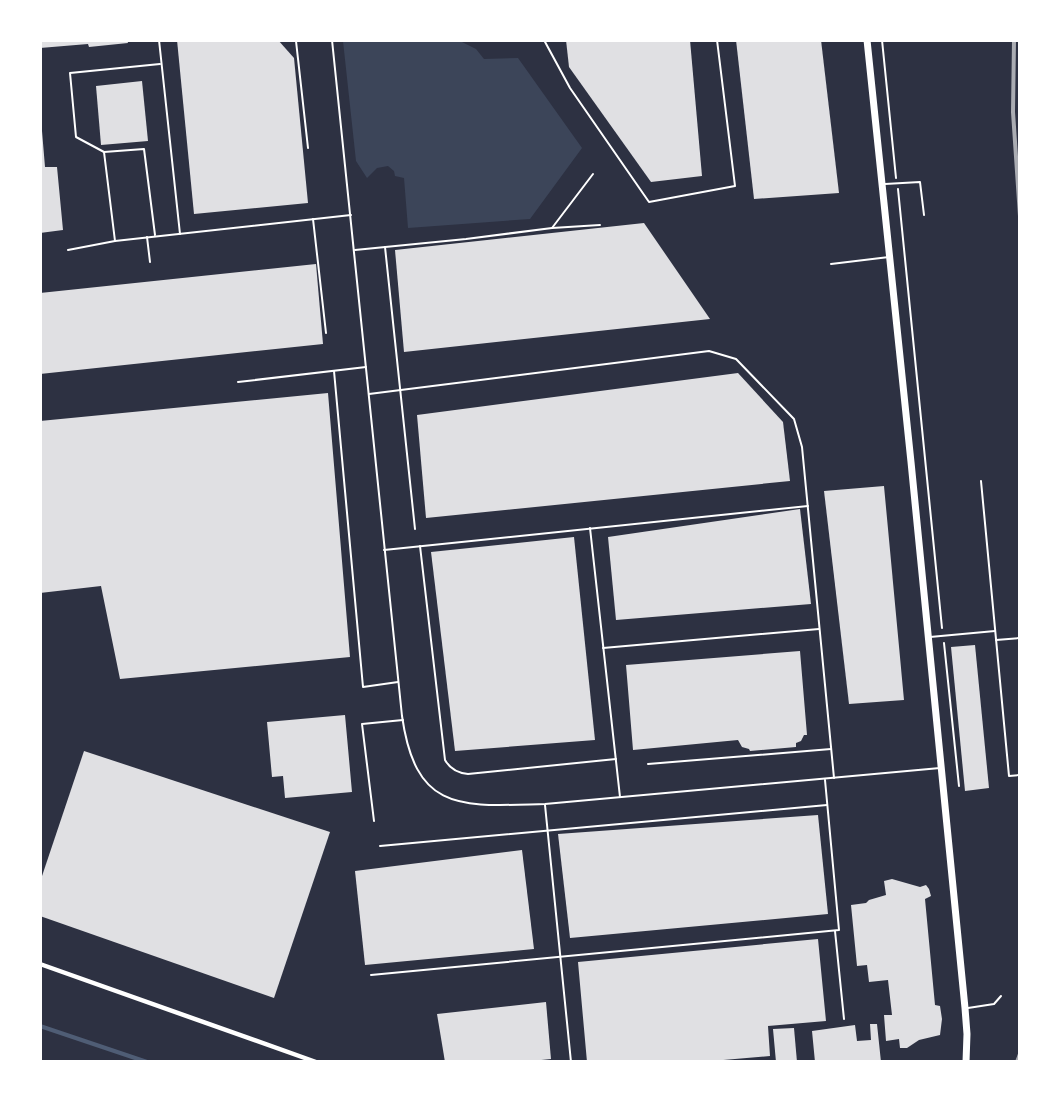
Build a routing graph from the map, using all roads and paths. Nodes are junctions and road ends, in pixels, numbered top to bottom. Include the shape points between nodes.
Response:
1 (159, 40) edge
2 (332, 40) edge
3 (544, 40) edge
4 (717, 40) edge
5 (867, 40) edge
6 (882, 40) edge
7 (297, 41) edge
8 (161, 64) junction
9 (308, 148) dead end
10 (104, 152) junction
11 (593, 174) dead end
12 (897, 183) junction
13 (882, 184) junction
14 (351, 215) junction
15 (924, 215) dead end
16 (314, 219) junction
17 (600, 225) dead end
18 (552, 228) junction
19 (180, 234) junction
20 (156, 236) junction
21 (147, 237) junction
22 (115, 241) junction
23 (385, 247) junction
24 (68, 250) dead end
25 (355, 250) junction
26 (889, 257) junction
27 (150, 261) dead end
28 (831, 264) dead end
29 (326, 333) dead end
30 (366, 367) junction
31 (334, 370) junction
32 (238, 382) dead end
33 (400, 390) junction
34 (369, 394) junction
35 (981, 481) dead end
36 (808, 506) junction
37 (590, 528) junction
38 (415, 529) dead end
39 (420, 546) junction
40 (384, 550) junction
41 (819, 629) junction
42 (995, 631) junction
43 (943, 635) junction
44 (928, 637) junction
45 (1020, 638) edge
46 (996, 640) junction
47 (603, 648) junction
48 (398, 682) junction
49 (403, 720) junction
50 (831, 749) junction
51 (615, 759) junction
52 (648, 764) dead end
53 (940, 768) junction
54 (1020, 774) edge
55 (834, 778) junction
56 (824, 779) junction
57 (959, 786) dead end
58 (620, 798) junction
59 (544, 804) junction
60 (827, 805) junction
61 (374, 821) dead end
62 (547, 831) junction
63 (380, 846) dead end
64 (835, 931) junction
65 (560, 958) junction
66 (40, 964) edge
67 (371, 975) dead end
68 (1001, 996) dead end
69 (965, 1008) junction
70 (844, 1019) dead end
71 (316, 1062) edge
72 (571, 1062) edge
73 (966, 1062) edge

1 - 8 lane
2 - 14 lane
3 - 4 lane via 570,88 649,202 735,186
5 - 13 main road
6 - 12 path
7 - 9 lane
8 - 10 lane via 70,73 76,137
8 - 19 lane
10 - 20 lane via 144,149
10 - 22 lane
11 - 18 lane
12 - 13 lane
12 - 15 lane via 920,182
12 - 43 path
13 - 26 main road
14 - 16 lane
14 - 25 lane
16 - 19 lane
16 - 29 lane
17 - 18 lane
18 - 23 lane
19 - 20 lane
20 - 21 lane
21 - 22 lane
21 - 27 lane
22 - 24 lane
23 - 25 lane
23 - 33 lane
25 - 30 lane
26 - 28 lane
26 - 44 main road
30 - 31 lane
30 - 34 lane
31 - 32 lane
31 - 48 lane via 363,687
33 - 34 lane
33 - 36 lane via 709,351 736,359 794,419 802,447
33 - 38 lane
34 - 40 lane
35 - 42 lane
36 - 37 lane
36 - 41 lane
37 - 39 lane
37 - 47 lane
39 - 40 lane
39 - 51 lane via 448,766 468,774
40 - 48 lane
41 - 47 lane
41 - 50 lane
42 - 43 lane
42 - 46 lane
43 - 44 lane
43 - 57 path
44 - 53 main road
45 - 46 lane
46 - 54 lane via 1009,776
47 - 51 lane
48 - 49 lane
49 - 59 lane via 413,763 432,789 467,804
49 - 61 lane via 362,724
50 - 52 lane
50 - 55 lane
51 - 58 lane
53 - 55 lane
53 - 69 main road
55 - 56 lane
56 - 58 lane
56 - 60 lane
58 - 59 lane
59 - 62 lane
60 - 62 lane
60 - 64 lane via 839,930
62 - 63 lane
62 - 65 lane
64 - 65 lane
64 - 70 lane
65 - 67 lane
65 - 72 lane
66 - 71 street
68 - 69 lane via 994,1004
69 - 73 main road

